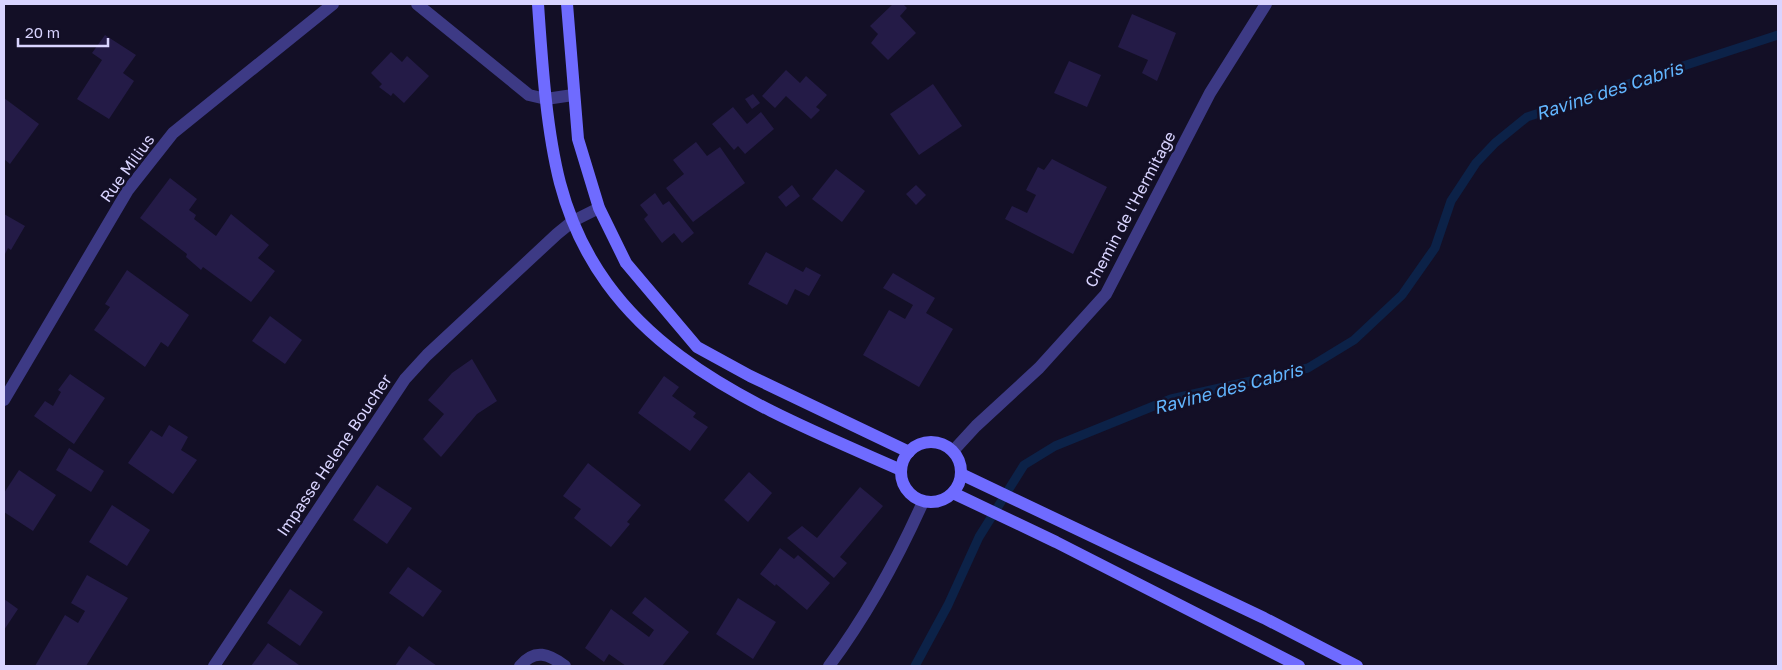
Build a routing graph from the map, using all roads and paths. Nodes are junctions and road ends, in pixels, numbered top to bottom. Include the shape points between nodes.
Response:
1 (333, 4) edge
2 (417, 4) edge
3 (538, 4) edge
4 (567, 4) edge
5 (1266, 4) edge
6 (573, 95) junction
7 (546, 99) junction
8 (598, 208) junction
9 (573, 221) junction
10 (4, 400) edge
11 (953, 451) junction
12 (909, 452) junction
13 (901, 470) junction
14 (961, 474) junction
15 (953, 493) junction
16 (923, 502) junction
17 (214, 666) edge
18 (520, 666) edge
19 (566, 666) edge
20 (829, 666) edge
21 (1299, 666) edge
22 (1357, 666) edge

1 - 10 street, Rue Milius via 173,133 149,160
2 - 7 street via 528,95
3 - 7 main road
4 - 6 main road
5 - 11 street, Chemin de l'Hermitage via 1210,93 1106,294 1039,368
6 - 7 street
6 - 8 main road via 578,138
7 - 9 main road via 560,183
8 - 9 street, Impasse Helene Boucher
8 - 12 main road via 626,263 697,347
9 - 13 main road via 589,255 626,309 686,362 740,396
9 - 17 street, Impasse Helene Boucher via 427,354 405,379
11 - 12 main road via 936,442 926,443
11 - 14 main road
12 - 13 main road
13 - 16 main road via 906,490
14 - 15 main road via 958,488
14 - 22 main road via 1264,618
15 - 16 main road via 942,500
15 - 21 main road
16 - 20 street via 898,558 853,635
18 - 19 street via 530,657 544,654

